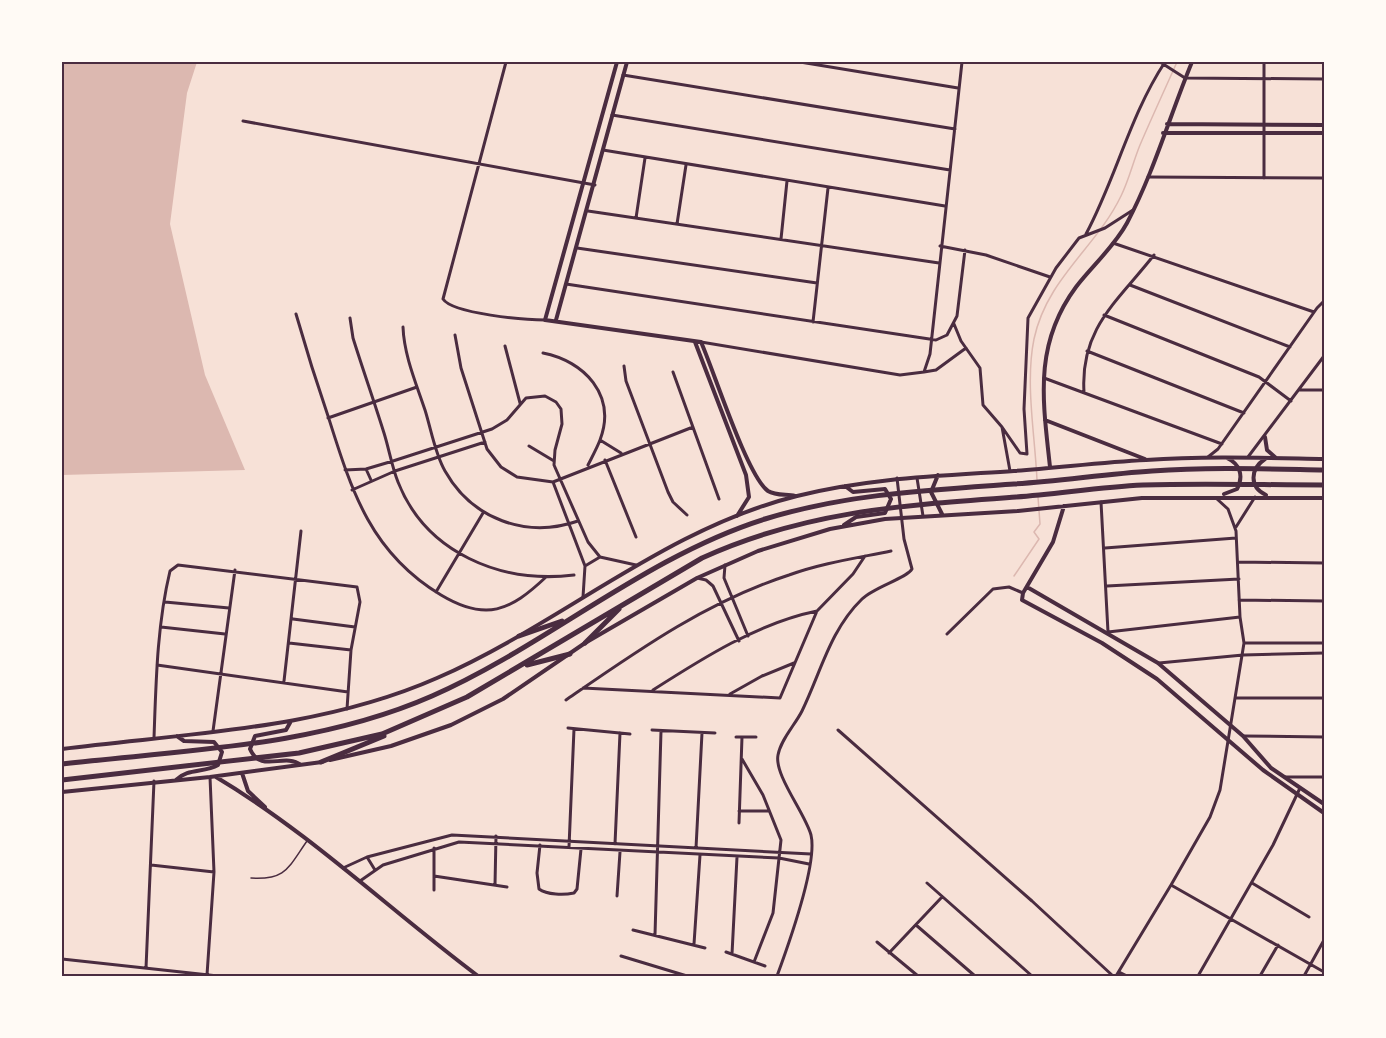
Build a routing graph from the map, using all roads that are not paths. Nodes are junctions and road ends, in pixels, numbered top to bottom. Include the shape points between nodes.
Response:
1 (506, 62) edge
2 (617, 62) edge
3 (627, 62) edge
4 (800, 62) edge
5 (962, 62) edge
6 (1163, 62) edge
7 (1192, 62) edge
8 (1264, 62) edge
9 (623, 75) junction
10 (1185, 78) junction
11 (1264, 79) junction
12 (1324, 79) edge
13 (959, 88) junction
14 (612, 115) junction
15 (243, 121) dead end
16 (1167, 124) junction
17 (1264, 124) junction
18 (1324, 125) edge
19 (956, 129) junction
20 (1163, 133) junction
21 (1263, 133) junction
22 (1324, 133) edge
23 (603, 150) junction
24 (645, 158) junction
25 (478, 162) junction
26 (687, 165) junction
27 (951, 170) junction
28 (1148, 177) junction
29 (1264, 178) junction
30 (1324, 178) edge
31 (787, 181) junction
32 (584, 182) junction
33 (595, 185) junction
34 (828, 188) junction
35 (945, 206) junction
36 (1134, 209) junction
37 (588, 211) junction
38 (636, 218) junction
39 (677, 224) junction
40 (1086, 234) junction
41 (781, 239) junction
42 (1113, 243) junction
43 (822, 246) junction
44 (940, 246) junction
45 (577, 248) junction
46 (966, 250) junction
47 (1154, 255) junction
48 (939, 263) junction
49 (1051, 277) junction
50 (566, 284) junction
51 (817, 284) junction
52 (1130, 285) junction
53 (1324, 301) edge
54 (1314, 312) junction
55 (296, 314) dead end
56 (1104, 315) junction
57 (350, 318) dead end
58 (545, 320) junction
59 (556, 320) junction
60 (813, 322) junction
61 (954, 324) junction
62 (403, 327) dead end
63 (455, 335) dead end
64 (931, 340) junction
65 (695, 341) junction
66 (701, 342) junction
67 (505, 346) dead end
68 (1290, 347) junction
69 (966, 348) junction
70 (1087, 351) junction
71 (543, 352) dead end
72 (1324, 356) edge
73 (624, 366) dead end
74 (673, 372) dead end
75 (924, 372) junction
76 (1043, 377) junction
77 (1266, 383) junction
78 (417, 387) junction
79 (1299, 390) junction
80 (1324, 390) edge
81 (1084, 392) junction
82 (1291, 401) junction
83 (374, 402) junction
84 (520, 403) junction
85 (1244, 412) junction
86 (328, 418) junction
87 (1045, 420) junction
88 (693, 427) junction
89 (1002, 427) junction
90 (483, 432) junction
91 (1265, 437) junction
92 (600, 440) junction
93 (485, 442) junction
94 (651, 444) junction
95 (1222, 444) junction
96 (529, 446) dead end
97 (437, 447) junction
98 (621, 453) junction
99 (439, 455) junction
100 (1220, 457) junction
101 (1208, 458) junction
102 (1247, 458) junction
103 (1269, 458) junction
104 (1276, 458) junction
105 (1324, 459) edge
106 (605, 460) junction
107 (1147, 460) junction
108 (393, 461) junction
109 (554, 461) junction
110 (587, 466) junction
111 (1050, 467) junction
112 (366, 469) junction
113 (1239, 469) junction
114 (1254, 469) junction
115 (345, 470) junction
116 (1324, 470) edge
117 (395, 471) junction
118 (1010, 471) junction
119 (938, 474) junction
120 (917, 476) junction
121 (561, 478) junction
122 (897, 478) junction
123 (371, 480) junction
124 (553, 482) junction
125 (1239, 485) junction
126 (1254, 485) junction
127 (1324, 485) edge
128 (845, 486) junction
129 (352, 490) junction
130 (796, 496) junction
131 (1269, 496) junction
132 (1202, 497) junction
133 (1218, 497) junction
134 (1255, 497) junction
135 (1324, 498) edge
136 (719, 499) dead end
137 (1101, 501) junction
138 (1064, 506) junction
139 (483, 513) junction
140 (942, 514) junction
141 (687, 515) dead end
142 (736, 516) junction
143 (922, 516) junction
144 (901, 517) junction
145 (578, 521) junction
146 (569, 524) junction
147 (844, 526) junction
148 (301, 531) dead end
149 (1236, 531) junction
150 (636, 537) dead end
151 (1236, 538) junction
152 (1105, 548) junction
153 (891, 550) dead end
154 (460, 555) junction
155 (865, 556) junction
156 (600, 557) junction
157 (1238, 562) junction
158 (1324, 563) edge
159 (726, 564) junction
160 (636, 565) junction
161 (585, 566) junction
162 (235, 570) junction
163 (573, 575) dead end
164 (546, 577) junction
165 (697, 578) junction
166 (297, 579) junction
167 (1239, 579) junction
168 (1107, 586) junction
169 (1026, 587) junction
170 (436, 592) junction
171 (1023, 593) junction
172 (583, 597) junction
173 (732, 597) junction
174 (1239, 600) junction
175 (1324, 601) edge
176 (164, 602) junction
177 (721, 602) junction
178 (624, 603) junction
179 (229, 608) junction
180 (817, 611) junction
181 (575, 617) junction
182 (1240, 617) junction
183 (293, 619) junction
184 (161, 627) junction
185 (355, 627) junction
186 (1108, 632) junction
187 (225, 634) junction
188 (947, 634) dead end
189 (519, 636) junction
190 (748, 636) junction
191 (738, 640) junction
192 (289, 643) junction
193 (585, 643) junction
194 (1102, 643) junction
195 (1244, 643) junction
196 (1300, 643) junction
197 (1324, 643) edge
198 (351, 650) junction
199 (1300, 653) junction
200 (1324, 653) edge
201 (570, 654) junction
202 (1243, 655) junction
203 (794, 663) junction
204 (1158, 663) junction
205 (157, 664) junction
206 (519, 667) junction
207 (220, 673) junction
208 (284, 682) junction
209 (583, 688) junction
210 (652, 691) junction
211 (348, 692) junction
212 (729, 695) junction
213 (1235, 698) junction
214 (1324, 698) edge
215 (566, 700) dead end
216 (346, 711) junction
217 (414, 720) junction
218 (291, 721) junction
219 (1229, 726) junction
220 (568, 728) dead end
221 (574, 729) junction
222 (652, 730) dead end
223 (838, 730) dead end
224 (213, 731) junction
225 (661, 731) junction
226 (620, 733) junction
227 (702, 733) junction
228 (715, 733) dead end
229 (630, 734) dead end
230 (177, 736) junction
231 (1243, 736) junction
232 (736, 737) dead end
233 (742, 737) junction
234 (756, 737) dead end
235 (154, 738) junction
236 (1324, 738) edge
237 (1229, 741) junction
238 (62, 749) edge
239 (742, 759) junction
240 (321, 762) junction
241 (62, 764) edge
242 (301, 765) junction
243 (242, 773) junction
244 (213, 777) junction
245 (1284, 777) junction
246 (1324, 777) edge
247 (62, 780) edge
248 (154, 781) junction
249 (176, 781) junction
250 (1301, 788) junction
251 (62, 792) edge
252 (1297, 795) junction
253 (1324, 804) edge
254 (267, 810) junction
255 (739, 811) junction
256 (769, 811) junction
257 (1324, 813) edge
258 (739, 823) dead end
259 (496, 836) junction
260 (307, 841) junction
261 (569, 841) junction
262 (496, 843) junction
263 (615, 844) junction
264 (540, 845) junction
265 (657, 846) junction
266 (569, 847) junction
267 (434, 848) junction
268 (696, 848) junction
269 (581, 849) junction
270 (781, 851) junction
271 (620, 852) junction
272 (657, 853) junction
273 (811, 854) junction
274 (700, 855) junction
275 (367, 857) junction
276 (738, 857) junction
277 (779, 858) junction
278 (809, 864) junction
279 (151, 865) junction
280 (343, 868) junction
281 (375, 870) junction
282 (214, 872) junction
283 (434, 876) junction
284 (250, 878) dead end
285 (360, 882) junction
286 (927, 883) dead end
287 (1252, 883) junction
288 (495, 885) junction
289 (1171, 885) junction
290 (507, 887) dead end
291 (434, 890) dead end
292 (617, 896) dead end
293 (942, 897) junction
294 (1309, 917) dead end
295 (1232, 918) junction
296 (916, 925) junction
297 (633, 930) dead end
298 (654, 935) junction
299 (1324, 940) edge
300 (877, 942) dead end
301 (694, 944) junction
302 (1278, 945) junction
303 (705, 948) dead end
304 (726, 952) dead end
305 (889, 952) junction
306 (732, 954) junction
307 (621, 956) dead end
308 (62, 959) edge
309 (754, 962) junction
310 (1311, 964) junction
311 (765, 966) dead end
312 (146, 968) junction
313 (1119, 972) junction
314 (1324, 972) edge
315 (207, 975) junction
316 (218, 976) edge
317 (478, 976) edge
318 (687, 976) edge
319 (777, 976) edge
320 (918, 976) edge
321 (975, 976) edge
322 (1032, 976) edge
323 (1114, 976) edge
324 (1127, 976) edge
325 (1198, 976) edge
326 (1260, 976) edge
327 (1304, 976) edge

1 - 25 street
2 - 32 street
3 - 9 street
4 - 13 street
5 - 13 street
6 - 10 street
6 - 40 street
7 - 10 street
8 - 11 street
9 - 14 street
9 - 19 street
10 - 11 street
10 - 16 street
11 - 12 street
11 - 17 street
13 - 19 street
14 - 23 street
14 - 27 street
15 - 25 street
16 - 17 street
16 - 20 street
17 - 18 street
17 - 21 street
19 - 27 street
20 - 21 street
20 - 28 street
21 - 22 street
21 - 29 street
23 - 24 street
23 - 33 street
24 - 26 street
24 - 38 street
25 - 32 street
25 - 58 street via 443,299 452,307
26 - 31 street
26 - 39 street
27 - 35 street
28 - 29 street
28 - 36 street
29 - 30 street
31 - 34 street
31 - 41 street
32 - 33 street
32 - 58 street
33 - 37 street
34 - 35 street
34 - 43 street
35 - 44 street
36 - 40 street via 1105,228
36 - 42 street
37 - 38 street
37 - 45 street
38 - 39 street
39 - 41 street
40 - 49 street
41 - 43 street
42 - 47 street
42 - 76 street via 1057,316 1046,348
43 - 48 street
43 - 51 street
44 - 46 street
44 - 48 street
45 - 50 street
45 - 51 street
46 - 49 street
46 - 61 street
47 - 52 street
47 - 54 street
48 - 64 street
49 - 89 street via 1028,318 1024,409 1027,454 1020,453
50 - 59 street
50 - 60 street
51 - 60 street
52 - 56 street
52 - 68 street
53 - 54 street
54 - 68 street
55 - 86 street
56 - 70 street via 1094,329
56 - 77 street
57 - 83 street
58 - 59 street
59 - 65 street
60 - 64 street
61 - 64 street via 944,338
61 - 69 street
62 - 78 street
63 - 90 street via 461,369
64 - 75 street
65 - 66 street
65 - 142 street via 746,475 749,497
66 - 75 street via 900,375
66 - 130 street via 759,480 772,493
67 - 84 street
68 - 77 street
69 - 75 street via 943,366
69 - 89 street via 980,368 983,405
70 - 81 street
70 - 85 street
71 - 92 street via 575,363 598,388 603,410
72 - 79 street
73 - 94 street via 626,381
74 - 88 street
76 - 81 street
76 - 87 street
77 - 82 street
77 - 85 street
78 - 83 street
78 - 97 street
79 - 80 street
79 - 82 street
81 - 95 street
82 - 91 street
83 - 86 street
83 - 108 street
84 - 90 street via 500,425
84 - 109 street via 540,395 559,405 562,419
85 - 95 street
86 - 115 street
87 - 107 street
87 - 111 street
88 - 94 street
88 - 136 street
89 - 118 street
90 - 93 street
90 - 97 street
91 - 102 street
91 - 104 street via 1267,450
92 - 98 street
92 - 110 street
93 - 99 street
93 - 124 street via 495,461 508,473 526,480
94 - 98 street
94 - 141 street via 674,502
95 - 101 street
96 - 109 street
97 - 99 street
97 - 108 street
98 - 106 street
99 - 117 street
99 - 139 street via 453,484
100 - 101 street
100 - 102 street
100 - 113 street via 1232,460
101 - 107 street
102 - 103 street
102 - 113 street
103 - 104 street
103 - 114 street
104 - 105 street
106 - 110 street
106 - 150 street
107 - 111 street
108 - 112 street
108 - 117 street
109 - 121 street
110 - 121 street
111 - 118 street
112 - 115 street
112 - 123 street
113 - 114 main road
113 - 125 street
113 - 181 main road via 1148,471 880,494 828,503 766,519 711,540
114 - 116 main road
114 - 126 street
115 - 129 street
117 - 123 street
117 - 154 street via 406,498 423,523
118 - 119 street
119 - 120 street
119 - 140 street via 931,492
120 - 122 street
120 - 143 street
121 - 124 street
121 - 145 street
122 - 128 street
122 - 144 street
123 - 129 street
124 - 146 street
125 - 126 main road
125 - 133 street
125 - 178 main road via 1141,485 892,506 798,523 719,550
126 - 127 main road
126 - 131 street
128 - 130 street
128 - 147 street via 853,492 885,489 891,499 885,513 856,517
129 - 170 street via 378,538 408,571
130 - 142 street
131 - 134 street
131 - 135 street
132 - 133 street
132 - 137 street
132 - 149 street via 1215,498 1226,506
133 - 134 street
134 - 149 street via 1240,516
137 - 138 street
137 - 152 street
138 - 140 street
138 - 169 street via 1053,542
139 - 146 street via 526,528
139 - 154 street
140 - 143 street
142 - 160 street
143 - 144 street
144 - 147 street
144 - 273 street via 911,571 869,592 846,616 778,752 778,765 810,831
145 - 146 street
145 - 156 street
146 - 161 street
147 - 159 street
148 - 166 street
149 - 151 street
151 - 152 street
151 - 157 street
152 - 168 street
153 - 155 street
154 - 164 street via 496,570
154 - 170 street
155 - 173 street via 790,574
155 - 180 street
156 - 160 street
156 - 161 street
157 - 158 street
157 - 167 street
159 - 165 street
159 - 173 street via 723,575
160 - 172 street
161 - 172 street
162 - 166 street
162 - 176 street via 178,565 170,571
162 - 179 street
163 - 164 street
164 - 170 street via 509,604 490,612 471,609
165 - 177 street via 711,584
165 - 193 street
166 - 183 street
166 - 185 street via 357,587 361,594
167 - 168 street
167 - 174 street
168 - 186 street
169 - 171 street
169 - 186 street
171 - 188 street via 996,587
171 - 194 street via 1022,600
172 - 189 street
173 - 177 street
173 - 190 street
174 - 175 street
174 - 182 street
176 - 179 street
176 - 184 street
177 - 191 street
177 - 209 street via 656,638
178 - 193 main road
178 - 206 main road
179 - 187 street
180 - 190 street
180 - 203 street
181 - 189 main road
181 - 241 main road via 429,698 371,719 323,732
182 - 186 street
182 - 195 street
183 - 185 street
183 - 192 street
184 - 187 street
184 - 205 street
185 - 198 street
186 - 194 street
186 - 204 street
187 - 207 street
189 - 216 street via 437,678
190 - 191 street
191 - 210 street
192 - 198 street
192 - 208 street
193 - 201 street
194 - 237 street via 1157,679
195 - 196 street
195 - 202 street
196 - 197 street
196 - 199 street
198 - 211 street
199 - 200 street
199 - 202 street
201 - 206 main road
201 - 240 street via 503,699 451,725 391,746
202 - 204 street
202 - 213 street
203 - 212 street
203 - 212 street via 780,698
204 - 219 street
205 - 207 street
205 - 235 street
206 - 217 main road via 467,697
207 - 208 street
207 - 224 street
208 - 211 street
209 - 210 street
209 - 215 street
210 - 212 street
211 - 216 street
213 - 214 street
213 - 219 street
216 - 218 street
217 - 240 main road
217 - 247 main road via 382,734 299,753
218 - 224 street
218 - 242 street via 286,730 255,736 250,749 253,756 267,763 292,760
219 - 231 street
219 - 237 street
220 - 221 street
221 - 226 street
221 - 261 street
222 - 225 street
223 - 323 street
224 - 230 street
225 - 227 street
225 - 265 street
226 - 229 street
226 - 263 street
227 - 228 street
227 - 268 street
230 - 235 street
230 - 249 street via 184,741 214,742 222,752 218,765 210,770 186,772
231 - 236 street
231 - 245 street via 1262,760
232 - 233 street
233 - 234 street
233 - 239 street
235 - 238 street
237 - 252 street
237 - 289 street via 1215,807
239 - 255 street
239 - 256 street
240 - 242 street
242 - 243 street
243 - 244 street
243 - 254 street via 248,791
244 - 249 street
244 - 254 street
244 - 282 street
245 - 246 street
245 - 250 street
248 - 249 street
248 - 251 street
248 - 279 street
250 - 252 street
250 - 253 street
252 - 257 street
252 - 287 street
254 - 260 street
255 - 256 street
255 - 258 street
256 - 270 street via 781,835
259 - 261 street
259 - 262 street
259 - 275 street via 452,835
260 - 280 street
260 - 284 lane via 279,876
261 - 263 street
261 - 266 street
262 - 264 street
262 - 267 street via 459,842
262 - 288 street
263 - 265 street
264 - 266 street
264 - 269 street via 539,889 545,892 574,893
265 - 268 street
265 - 272 street
266 - 269 street
267 - 281 street
267 - 283 street
268 - 270 street
269 - 271 street
270 - 273 street
270 - 277 street
271 - 272 street
271 - 292 street
272 - 274 street
272 - 298 street
273 - 278 street
274 - 276 street
274 - 301 street
275 - 280 street
275 - 281 street
276 - 277 street
276 - 306 street
277 - 278 street
277 - 309 street via 773,913
278 - 319 street via 798,914
279 - 282 street
279 - 312 street
280 - 285 street
281 - 285 street
282 - 315 street
283 - 288 street
283 - 291 street
285 - 317 street
286 - 293 street
287 - 294 street
287 - 295 street
288 - 290 street
289 - 295 street
289 - 313 street
293 - 296 street
293 - 322 street
295 - 302 street
295 - 325 street
296 - 305 street
296 - 321 street
297 - 298 street
298 - 301 street
299 - 310 street
300 - 305 street
301 - 303 street
302 - 310 street
302 - 326 street
304 - 306 street
305 - 320 street
306 - 309 street
307 - 318 street
308 - 312 street
309 - 311 street
310 - 314 street
310 - 327 street
312 - 315 street
313 - 323 street
313 - 324 street
315 - 316 street

